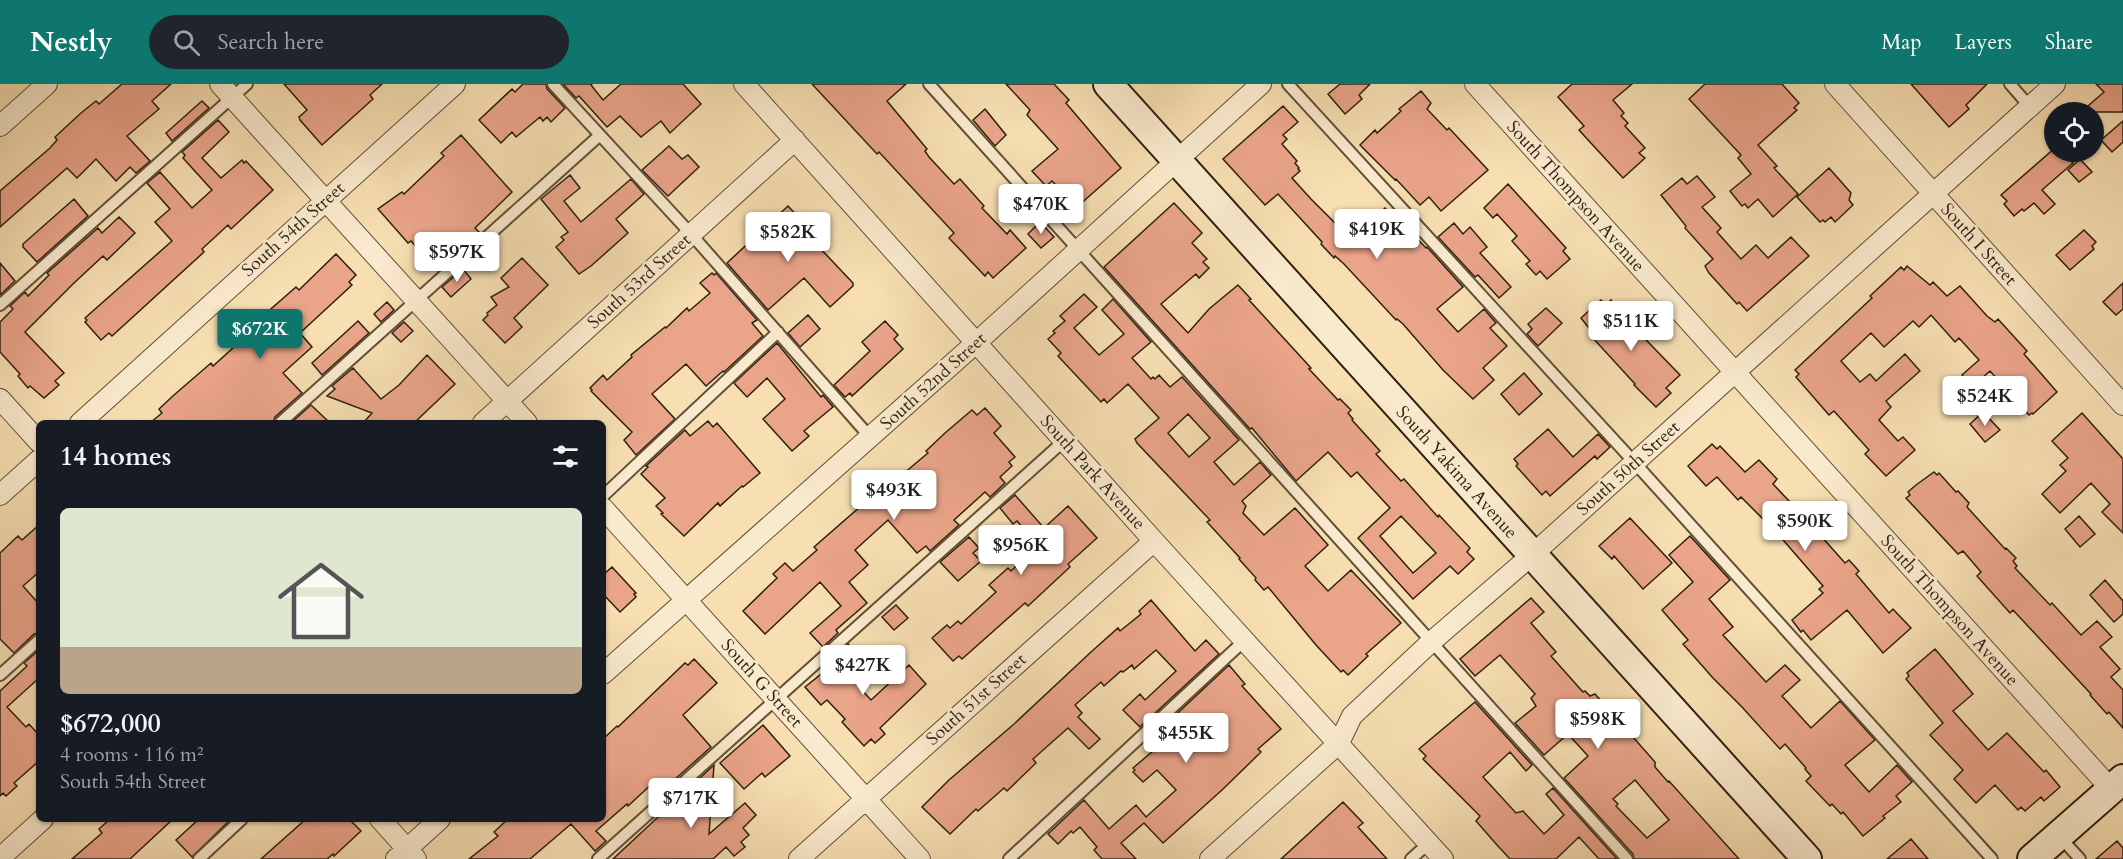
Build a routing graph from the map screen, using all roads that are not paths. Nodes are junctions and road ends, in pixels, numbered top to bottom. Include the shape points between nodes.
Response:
1 (47, 84) edge
2 (247, 84) edge
3 (455, 84) edge
4 (554, 84) edge
5 (744, 84) edge
6 (929, 84) edge
7 (1108, 84) edge
8 (1262, 84) edge
9 (1288, 84) edge
10 (1475, 84) edge
11 (1835, 84) edge
12 (2010, 84) edge
13 (2055, 84) edge
14 (226, 91) edge
15 (2030, 107) junction
16 (0, 126) edge
17 (600, 135) junction
18 (795, 140) junction
19 (1177, 160) junction
20 (1934, 194) junction
21 (325, 200) junction
22 (691, 234) junction
23 (1078, 250) junction
24 (416, 301) junction
25 (0, 305) edge
26 (778, 333) junction
27 (977, 342) junction
28 (1735, 372) junction
29 (0, 399) edge
30 (507, 401) junction
31 (2123, 405) edge
32 (83, 420) edge
33 (283, 420) edge
34 (486, 420) edge
35 (524, 420) edge
36 (870, 437) junction
37 (36, 439) edge
38 (1065, 440) junction
39 (1634, 462) junction
40 (36, 463) edge
41 (606, 493) edge
42 (0, 495) edge
43 (606, 511) edge
44 (1154, 541) junction
45 (1532, 555) junction
46 (687, 600) junction
47 (1245, 640) junction
48 (1431, 642) junction
49 (36, 643) edge
50 (606, 671) edge
51 (0, 675) edge
52 (776, 699) junction
53 (1339, 742) junction
54 (2117, 784) edge
55 (865, 798) junction
56 (40, 822) edge
57 (239, 822) edge
58 (382, 822) edge
59 (437, 822) edge
60 (2059, 835) junction
61 (1429, 843) junction
62 (406, 856) edge
63 (0, 858) edge
64 (199, 859) edge
65 (598, 859) edge
66 (800, 859) edge
67 (920, 859) edge
68 (1009, 859) edge
69 (1210, 859) edge
70 (1411, 859) edge
71 (1443, 859) edge
72 (1628, 859) edge
73 (1807, 859) edge
74 (1992, 859) edge
75 (2032, 859) edge
76 (2079, 859) edge

1 - 16 street
2 - 14 lane
3 - 21 street, South 54th Street
4 - 17 lane
5 - 18 street, South Park Avenue
6 - 23 lane
7 - 19 main road, South Yakima Avenue
8 - 19 street, South 52nd Street
9 - 39 lane
10 - 28 street, South Thompson Avenue
11 - 20 street, South I Street
12 - 15 lane
13 - 15 street, South 50th Street
14 - 21 street
14 - 25 lane
15 - 20 street, South 50th Street
17 - 22 lane
17 - 24 lane
18 - 22 street, South 53rd Street
18 - 27 street, South Park Avenue
19 - 23 street, South 52nd Street
19 - 45 main road, South Yakima Avenue
20 - 28 street, South 50th Street
20 - 31 street, South I Street
21 - 24 street
21 - 32 street, South 54th Street
22 - 26 lane
22 - 30 street, South 53rd Street
23 - 27 street, South 52nd Street
23 - 48 lane
24 - 30 street
24 - 33 lane
26 - 36 lane
26 - 41 lane
27 - 36 street, South 52nd Street
27 - 38 street, South Park Avenue
28 - 39 street, South 50th Street
28 - 54 street, South Thompson Avenue
29 - 37 street
30 - 34 street, South 53rd Street
30 - 35 street
36 - 46 street, South 52nd Street
38 - 44 street, South Park Avenue
38 - 52 lane
39 - 45 street, South 50th Street
39 - 74 lane
40 - 42 street
43 - 46 street, South G Street
44 - 47 street, South Park Avenue
44 - 55 street, South 51st Street
45 - 48 street, South 50th Street
45 - 73 main road, South Yakima Avenue
46 - 50 street, South 52nd Street
46 - 52 street, South G Street
47 - 53 street, South Park Avenue
47 - 68 lane
48 - 53 street, South 50th Street via 1352,716
48 - 72 lane
49 - 51 lane
52 - 55 street, South G Street
52 - 65 lane
53 - 61 street, South Park Avenue
53 - 69 street, South 50th Street
54 - 60 main road
55 - 66 street, South 51st Street
55 - 67 street, South G Street
56 - 63 street
57 - 64 lane
58 - 62 street
59 - 62 street
60 - 75 main road
60 - 76 lane
61 - 70 lane
61 - 71 street, South Park Avenue

